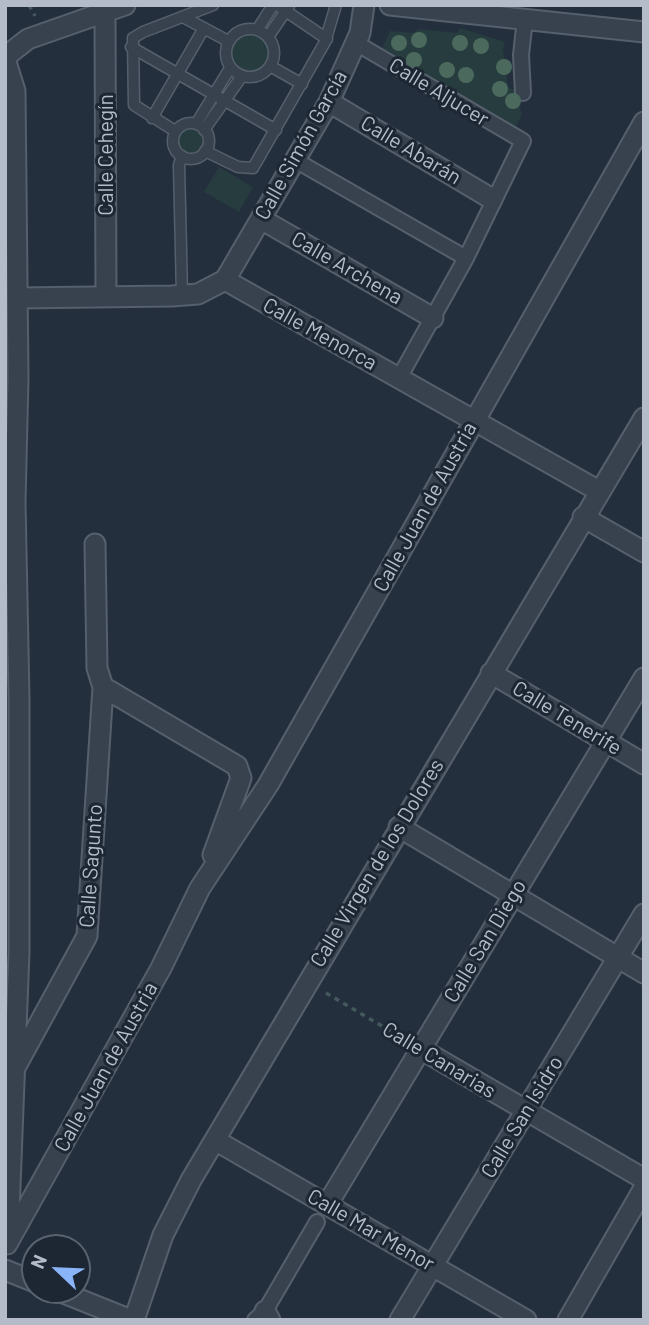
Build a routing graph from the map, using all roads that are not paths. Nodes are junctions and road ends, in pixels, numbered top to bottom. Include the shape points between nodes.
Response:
1 (125, 5) edge
2 (213, 5) edge
3 (336, 5) edge
4 (365, 5) edge
5 (390, 5) edge
6 (281, 7) edge
7 (105, 13) junction
8 (186, 18) junction
9 (525, 19) junction
10 (204, 28) junction
11 (257, 30) junction
12 (644, 32) edge
13 (268, 37) junction
14 (327, 39) junction
15 (228, 41) junction
16 (356, 43) junction
17 (131, 47) junction
18 (5, 58) edge
19 (270, 66) junction
20 (230, 68) junction
21 (178, 73) junction
22 (242, 76) junction
23 (302, 83) junction
24 (523, 93) dead end
25 (214, 94) junction
26 (225, 100) junction
27 (329, 102) junction
28 (152, 118) junction
29 (644, 122) edge
30 (200, 127) junction
31 (276, 130) junction
32 (175, 131) junction
33 (205, 150) junction
34 (182, 156) junction
35 (295, 160) junction
36 (492, 199) junction
37 (261, 219) junction
38 (11, 251) edge
39 (466, 258) junction
40 (225, 280) junction
41 (182, 295) junction
42 (18, 298) junction
43 (106, 298) junction
44 (433, 318) junction
45 (11, 378) edge
46 (399, 378) junction
47 (644, 418) edge
48 (474, 420) junction
49 (599, 491) junction
50 (10, 502) edge
51 (583, 517) junction
52 (95, 544) dead end
53 (644, 552) edge
54 (491, 673) junction
55 (644, 678) edge
56 (103, 687) junction
57 (606, 741) junction
58 (644, 764) edge
59 (399, 827) junction
60 (200, 888) junction
61 (513, 895) junction
62 (644, 914) edge
63 (617, 958) junction
64 (644, 973) edge
65 (419, 1048) junction
66 (15, 1069) junction
67 (526, 1112) junction
68 (215, 1140) junction
69 (644, 1179) edge
70 (644, 1188) edge
71 (322, 1214) junction
72 (6, 1247) edge
73 (432, 1266) junction
74 (91, 1304) edge
75 (263, 1317) edge
76 (132, 1320) edge
77 (400, 1320) edge
78 (526, 1320) edge
79 (568, 1320) edge

1 - 7 street
2 - 8 lane
3 - 14 lane
4 - 16 street, Calle Simón García
5 - 9 street
6 - 11 lane
6 - 13 lane
6 - 14 lane
7 - 18 street via 28,39
7 - 43 street, Calle Cehegín
8 - 10 lane
8 - 17 lane via 143,32 133,38
9 - 12 street
9 - 24 street
10 - 15 lane
10 - 21 lane
11 - 13 lane
11 - 15 lane via 241,31
13 - 19 lane via 273,47
14 - 23 lane
15 - 20 lane
16 - 27 street, Calle Simón García
16 - 36 street, Calle Aljucer via 523,141
17 - 21 lane
17 - 28 lane via 134,105
18 - 38 street via 15,91
19 - 22 lane via 254,78
19 - 23 lane
20 - 22 lane
20 - 25 lane
21 - 25 lane
21 - 28 lane
22 - 26 lane
23 - 31 lane
25 - 26 lane
25 - 30 lane
26 - 30 lane
26 - 31 lane
27 - 35 street, Calle Simón García
27 - 36 street, Calle Abarán
28 - 32 lane
29 - 48 street, Calle Juan de Austria
30 - 32 lane via 185,124
30 - 33 lane via 208,137
31 - 33 lane via 249,170
32 - 34 lane via 173,142
33 - 34 lane via 192,158
34 - 41 lane
35 - 37 street, Calle Simón García
35 - 39 street
36 - 39 street
37 - 40 street, Calle Simón García
37 - 44 street, Calle Archena
38 - 42 street
39 - 44 street
40 - 41 street via 198,294
40 - 46 street, Calle Menorca
41 - 43 street
42 - 43 street
42 - 45 street
44 - 46 street
45 - 50 street
46 - 48 street, Calle Menorca
47 - 49 street, Calle Virgen de los Dolores
48 - 49 street, Calle Menorca
48 - 60 street, Calle Juan de Austria via 268,785
49 - 51 street, Calle Virgen de los Dolores
50 - 66 street via 19,808
51 - 53 street
51 - 54 street, Calle Virgen de los Dolores
52 - 56 street, Calle Sagunto via 97,668
54 - 57 street, Calle Tenerife
54 - 59 street, Calle Virgen de los Dolores
55 - 57 street, Calle San Diego
56 - 60 street, Calle Juan de Austria via 237,766 241,778
56 - 66 street, Calle Sagunto via 87,936
57 - 58 street, Calle Tenerife
57 - 61 street, Calle San Diego
59 - 61 street
59 - 68 street, Calle Virgen de los Dolores
60 - 72 street, Calle Juan de Austria via 161,968
61 - 63 street
61 - 65 street, Calle San Diego
62 - 63 street, Calle San Isidro
63 - 64 street
63 - 67 street, Calle San Isidro
65 - 67 street, Calle Canarias
65 - 71 street, Calle San Diego
66 - 72 street
67 - 69 street, Calle Canarias
67 - 73 street, Calle San Isidro
68 - 71 street, Calle Mar Menor
68 - 76 street, Calle Virgen de los Dolores via 163,1235
70 - 79 street
71 - 73 street, Calle Mar Menor
71 - 75 street, Calle San Diego
73 - 77 street, Calle San Isidro
73 - 78 street, Calle Mar Menor
74 - 76 street

